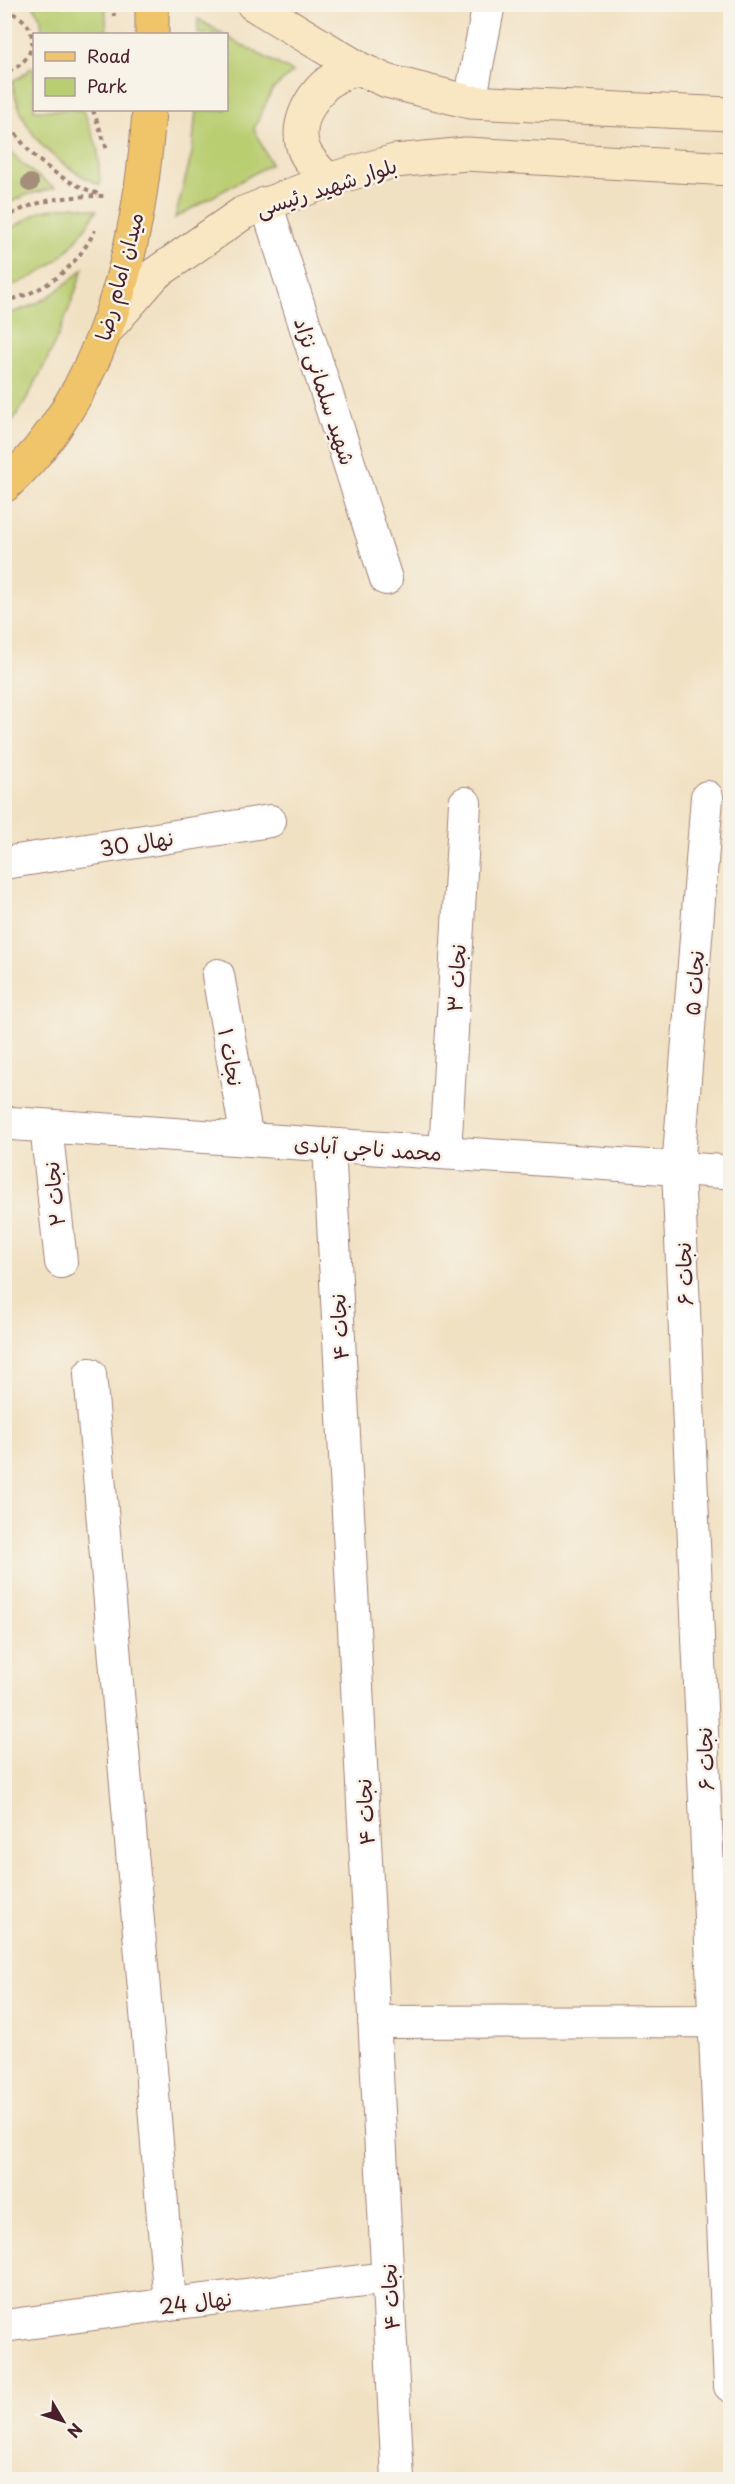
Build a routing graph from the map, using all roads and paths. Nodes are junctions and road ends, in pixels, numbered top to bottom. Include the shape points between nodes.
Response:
1 (8, 4) edge
2 (152, 4) edge
3 (253, 4) edge
4 (489, 4) edge
5 (5, 11) edge
6 (152, 33) edge
7 (32, 54) edge
8 (360, 69) junction
9 (4, 72) edge
10 (470, 102) junction
11 (4, 109) edge
12 (93, 111) edge
13 (149, 111) edge
14 (730, 114) edge
15 (109, 156) dead end
16 (730, 169) edge
17 (328, 180) junction
18 (266, 203) junction
19 (4, 219) edge
20 (96, 238) dead end
21 (4, 301) edge
22 (108, 328) junction
23 (16, 476) edge
24 (4, 508) edge
25 (386, 579) dead end
26 (707, 797) dead end
27 (465, 802) dead end
28 (270, 821) dead end
29 (4, 863) edge
30 (218, 975) dead end
31 (4, 1123) edge
32 (46, 1126) junction
33 (247, 1139) junction
34 (329, 1144) junction
35 (445, 1153) junction
36 (678, 1169) junction
37 (730, 1172) edge
38 (61, 1262) dead end
39 (90, 1374) dead end
40 (374, 2022) junction
41 (723, 2022) edge
42 (388, 2278) junction
43 (170, 2304) junction
44 (4, 2326) edge
45 (730, 2386) edge
46 (398, 2480) edge

1 - 5 path
2 - 6 main road
3 - 8 main road
4 - 10 street
5 - 7 path via 16,14 30,27
7 - 9 path via 22,64
8 - 10 main road via 387,81
8 - 17 main road via 341,74 325,85 307,110 300,132 303,148
10 - 14 main road
11 - 19 path via 21,141 35,157 74,185 104,196 47,200 21,208
12 - 15 path
13 - 22 main road, میدان امام رضا via 134,227
16 - 17 main road, بلوار شهید رئیسی via 466,154 395,161
17 - 18 main road, بلوار شهید رئیسی
18 - 22 main road, بلوار شهید رئیسی via 243,213 155,274
18 - 25 street, شهید سلمانی نژاد
20 - 21 path via 97,227 68,269 34,292
22 - 23 main road, میدان امام رضا via 63,414
23 - 24 main road, میدان امام رضا
26 - 36 street, نجات ۵
27 - 35 street, نجات ۳
28 - 29 street, نهال 30
30 - 33 street, نجات ۱
31 - 32 street, محمد ناجی آبادی
32 - 33 street, محمد ناجی آبادی
32 - 38 street, نجات ۲
33 - 34 street, محمد ناجی آبادی
34 - 35 street, محمد ناجی آبادی
34 - 40 street, نجات ۴
35 - 36 street, محمد ناجی آبادی
36 - 37 street, محمد ناجی آبادی
36 - 41 street, نجات ۶
39 - 43 street
40 - 41 street
40 - 42 street, نجات ۴
41 - 45 street, نجات ۶
42 - 43 street, نهال 24
42 - 46 street, نجات ۴
43 - 44 street, نهال 24

